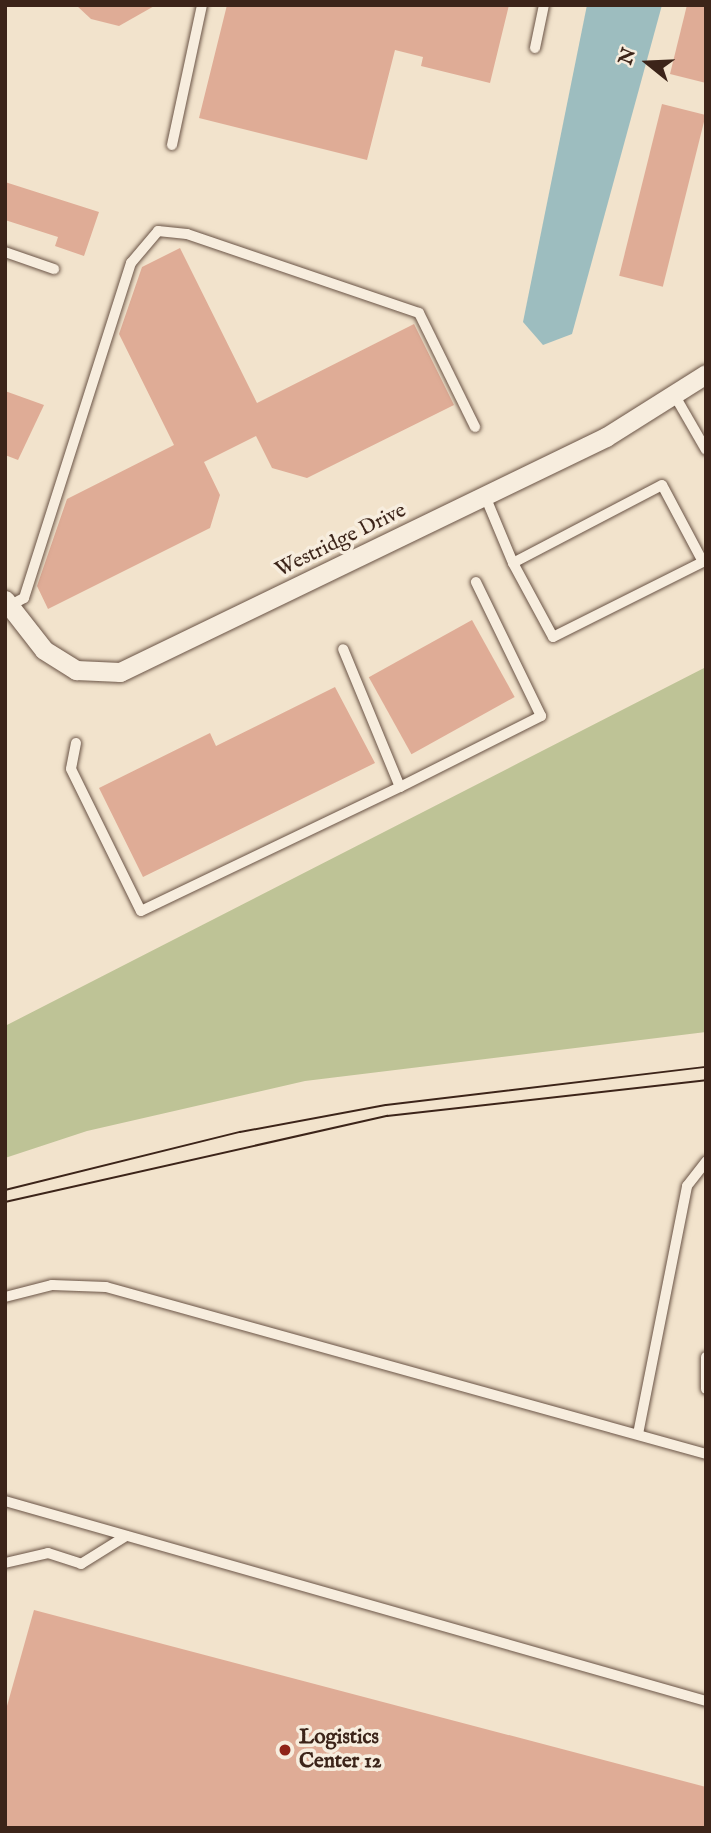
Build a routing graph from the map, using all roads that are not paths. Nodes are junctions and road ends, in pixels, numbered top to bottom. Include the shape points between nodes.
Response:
1 (202, 5) edge
2 (544, 5) edge
3 (535, 48) dead end
4 (172, 145) dead end
5 (5, 252) edge
6 (54, 269) dead end
7 (706, 374) edge
8 (675, 396) junction
9 (475, 427) dead end
10 (706, 450) edge
11 (485, 496) junction
12 (513, 563) junction
13 (476, 582) dead end
14 (7, 603) edge
15 (342, 649) dead end
16 (76, 743) dead end
17 (400, 787) junction
18 (706, 1162) edge
19 (5, 1297) edge
20 (706, 1357) edge
21 (706, 1389) edge
22 (638, 1434) junction
23 (706, 1454) edge
24 (5, 1501) edge
25 (126, 1536) junction
26 (6, 1562) edge
27 (706, 1701) edge

1 - 4 lane
2 - 3 lane
5 - 6 lane
7 - 8 street, Westridge Drive
8 - 10 lane
8 - 11 street, Westridge Drive
9 - 14 lane via 419,313 187,234 158,231 131,263 23,598
11 - 12 lane
11 - 14 street, Westridge Drive via 120,672 76,670 44,650
12 - 12 lane via 553,637 703,562 662,485
13 - 17 lane via 541,716
15 - 17 lane
16 - 17 lane via 71,769 141,911
18 - 22 lane via 687,1186
19 - 22 lane via 52,1285 106,1287
20 - 21 lane
22 - 23 lane
24 - 25 lane
25 - 26 lane via 81,1564 48,1553
25 - 27 lane

